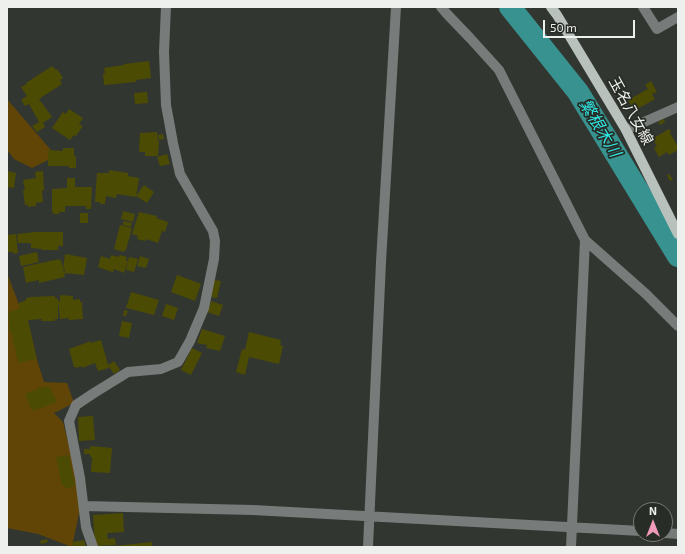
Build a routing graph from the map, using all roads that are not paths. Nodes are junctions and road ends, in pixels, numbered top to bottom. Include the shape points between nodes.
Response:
1 (166, 7) edge
2 (396, 7) edge
3 (441, 7) edge
4 (551, 7) edge
5 (643, 7) edge
6 (678, 17) edge
7 (678, 107) edge
8 (626, 130) junction
9 (678, 234) edge
10 (585, 240) junction
11 (678, 326) edge
12 (84, 506) junction
13 (369, 516) junction
14 (572, 528) junction
15 (633, 531) edge
16 (93, 547) edge
17 (368, 547) edge
18 (570, 547) edge

1 - 12 street via 166,105 180,174 213,231 215,241 211,274 204,308 178,362 161,369 128,372 76,405 69,421
2 - 13 street
3 - 10 street via 499,70
4 - 8 main road, 玉名八女線
5 - 6 street via 657,29
7 - 8 street
8 - 9 main road, 玉名八女線
10 - 11 street
10 - 14 street
12 - 13 street
12 - 16 street via 86,527
13 - 14 street
13 - 17 street
14 - 15 street
14 - 18 street

